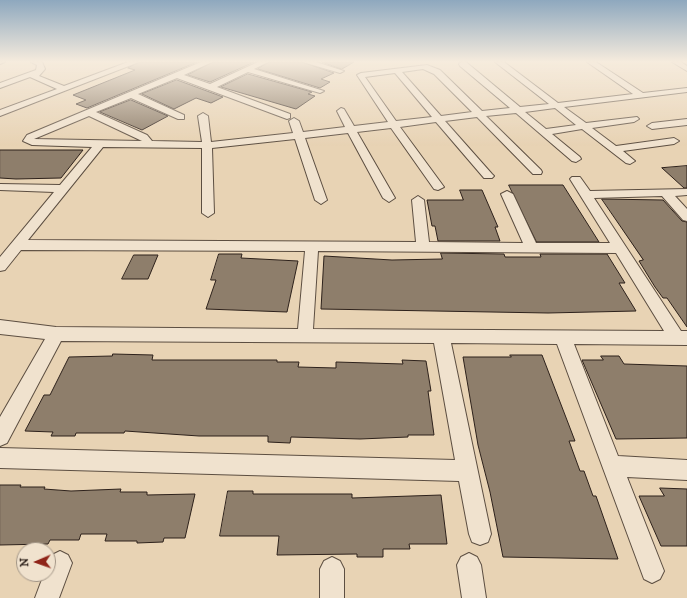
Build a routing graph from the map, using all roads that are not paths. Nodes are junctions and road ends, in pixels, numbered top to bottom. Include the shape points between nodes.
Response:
1 (63, 90) edge
2 (140, 90) edge
3 (216, 90) edge
4 (316, 90) edge
5 (371, 90) edge
6 (413, 90) edge
7 (454, 90) edge
8 (494, 90) edge
9 (536, 90) edge
10 (633, 90) edge
11 (687, 90) edge
12 (320, 91) dead end
13 (130, 94) junction
14 (641, 95) junction
15 (556, 105) junction
16 (517, 109) junction
17 (341, 111) dead end
18 (88, 112) junction
19 (0, 113) edge
20 (480, 114) junction
21 (203, 116) dead end
22 (181, 117) dead end
23 (439, 119) junction
24 (634, 119) dead end
25 (687, 122) edge
26 (395, 124) junction
27 (584, 126) junction
28 (652, 126) dead end
29 (350, 130) junction
30 (544, 132) junction
31 (299, 135) junction
32 (674, 141) dead end
33 (100, 144) junction
34 (149, 144) junction
35 (207, 145) junction
36 (615, 149) junction
37 (576, 159) dead end
38 (630, 162) dead end
39 (537, 172) dead end
40 (488, 176) dead end
41 (576, 179) dead end
42 (0, 187) edge
43 (438, 188) dead end
44 (63, 189) junction
45 (665, 192) junction
46 (687, 192) edge
47 (508, 194) dead end
48 (586, 195) junction
49 (389, 198) dead end
50 (321, 200) dead end
51 (418, 200) dead end
52 (208, 214) dead end
53 (687, 217) edge
54 (17, 245) junction
55 (312, 247) junction
56 (423, 247) junction
57 (532, 248) junction
58 (620, 248) junction
59 (0, 266) edge
60 (0, 327) edge
61 (56, 334) junction
62 (305, 335) junction
63 (442, 336) junction
64 (563, 337) junction
65 (682, 338) edge
66 (0, 436) edge
67 (0, 458) edge
68 (612, 466) junction
69 (687, 470) edge
70 (468, 471) junction
71 (480, 534) dead end
72 (60, 563) dead end
73 (469, 565) dead end
74 (332, 569) dead end
75 (652, 571) dead end
76 (47, 598) edge
77 (332, 598) edge
78 (474, 598) edge

1 - 19 street
2 - 13 street
3 - 31 street via 291,119
4 - 12 street
5 - 26 street
6 - 23 street
7 - 20 street
8 - 16 street
9 - 15 street
10 - 14 street
11 - 14 street
13 - 18 street
13 - 22 street
14 - 15 street
15 - 16 street
15 - 27 street
16 - 20 street
16 - 30 street
17 - 29 street
18 - 33 street via 34,135 28,141
18 - 34 street via 144,137
20 - 23 street
20 - 39 street
21 - 35 street
23 - 26 street
23 - 40 street
24 - 27 street
25 - 28 street
26 - 29 street
26 - 43 street
27 - 30 street
27 - 36 street
29 - 31 street
29 - 49 street
30 - 37 street
31 - 35 street
31 - 50 street
32 - 36 street
33 - 34 street
33 - 44 street
34 - 35 street
35 - 52 street
36 - 38 street
41 - 48 street
42 - 44 street
44 - 54 street
45 - 46 street
45 - 48 street
45 - 53 street
47 - 57 street
48 - 58 street
51 - 56 street
54 - 55 street
54 - 59 street
55 - 56 street
55 - 62 street
56 - 57 street
57 - 58 street
58 - 65 street
60 - 61 street
61 - 62 street
61 - 66 street
62 - 63 street
63 - 64 street
63 - 70 street
64 - 65 street
64 - 68 street
67 - 70 street
68 - 69 street
68 - 75 street
70 - 71 street
72 - 76 street
73 - 78 street
74 - 77 street

